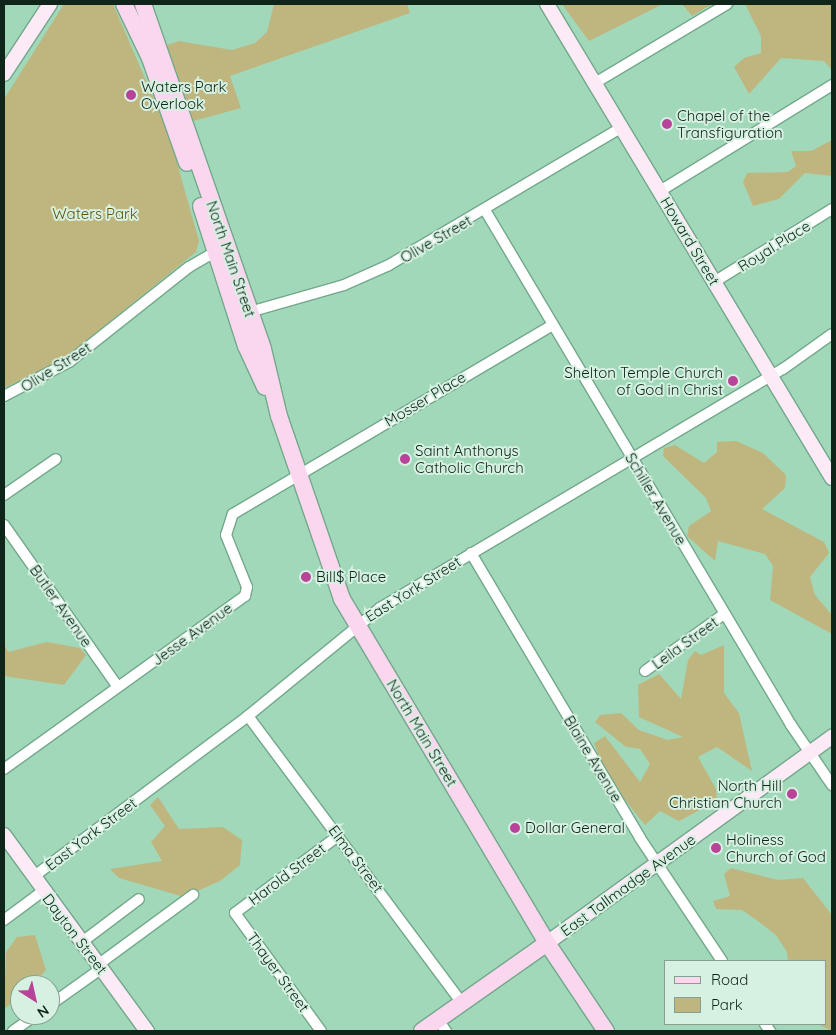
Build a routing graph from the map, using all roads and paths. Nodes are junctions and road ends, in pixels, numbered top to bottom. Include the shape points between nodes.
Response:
1 (50, 4) edge
2 (124, 4) edge
3 (143, 4) edge
4 (547, 4) edge
5 (727, 4) edge
6 (5, 70) edge
7 (595, 83) junction
8 (832, 85) edge
9 (174, 105) junction
10 (621, 128) junction
11 (660, 191) junction
12 (832, 209) edge
13 (485, 210) junction
14 (219, 243) junction
15 (714, 282) junction
16 (243, 314) junction
17 (552, 325) junction
18 (832, 334) edge
19 (770, 375) junction
20 (4, 396) edge
21 (631, 457) junction
22 (56, 459) dead end
23 (299, 474) junction
24 (832, 478) edge
25 (4, 495) edge
26 (4, 525) edge
27 (471, 553) junction
28 (724, 614) junction
29 (356, 626) junction
30 (645, 671) dead end
31 (118, 687) junction
32 (248, 716) junction
33 (832, 737) edge
34 (810, 754) junction
35 (4, 769) edge
36 (832, 785) edge
37 (4, 835) edge
38 (338, 836) junction
39 (656, 864) junction
40 (33, 877) junction
41 (43, 891) junction
42 (193, 895) dead end
43 (139, 899) dead end
44 (235, 913) joint
45 (4, 920) edge
46 (82, 942) junction
47 (547, 943) junction
48 (721, 960) edge
49 (100, 966) junction
50 (60, 997) edge
51 (462, 1003) junction
52 (442, 1026) edge
53 (148, 1031) edge
54 (321, 1031) edge
55 (422, 1031) edge
56 (606, 1031) edge

1 - 6 main road
2 - 9 main road
3 - 9 main road
4 - 7 main road, Howard Street
5 - 7 street
7 - 10 main road, Howard Street
8 - 11 street
9 - 14 main road, North Main Street
10 - 11 main road, Howard Street
10 - 13 street, Olive Street
11 - 15 main road, Howard Street
12 - 15 street, Royal Place
13 - 16 street, Olive Street via 364,277
13 - 17 street, Schiller Avenue
14 - 16 main road, North Main Street
14 - 20 street, Olive Street via 69,362
15 - 19 main road, Howard Street
16 - 23 main road, North Main Street
17 - 21 street, Schiller Avenue
17 - 23 street, Mosser Place
18 - 19 street, East York Street
19 - 21 street, East York Street
19 - 24 main road, Howard Street
21 - 27 street, East York Street
21 - 28 street, Schiller Avenue
22 - 25 street
23 - 29 main road, North Main Street via 342,598
23 - 31 street, Jesse Avenue via 227,520 226,535 247,587 245,596
26 - 31 street, Butler Avenue
27 - 29 street, East York Street
27 - 39 street, Blaine Avenue
28 - 30 street, Leila Street
28 - 34 street, Schiller Avenue
29 - 32 street, East York Street
29 - 47 main road, North Main Street
31 - 35 street, Jesse Avenue
32 - 38 street, Elma Street
32 - 40 street, East York Street
33 - 34 main road, East Tallmadge Avenue
34 - 36 street, Schiller Avenue
34 - 39 main road, East Tallmadge Avenue
37 - 40 main road, Dayton Street
38 - 44 street, Harold Street
38 - 51 street, Elma Street
39 - 47 main road, East Tallmadge Avenue
39 - 48 street, Blaine Avenue
40 - 41 main road, Dayton Street
41 - 45 street, East York Street
41 - 46 main road, Dayton Street
42 - 49 street
43 - 46 street
44 - 54 street, Thayer Street
46 - 49 main road, Dayton Street
47 - 51 main road, East Tallmadge Avenue
47 - 56 main road, North Main Street
49 - 50 street
49 - 53 main road, Dayton Street
51 - 52 main road, East Tallmadge Avenue
52 - 55 main road, East Tallmadge Avenue

